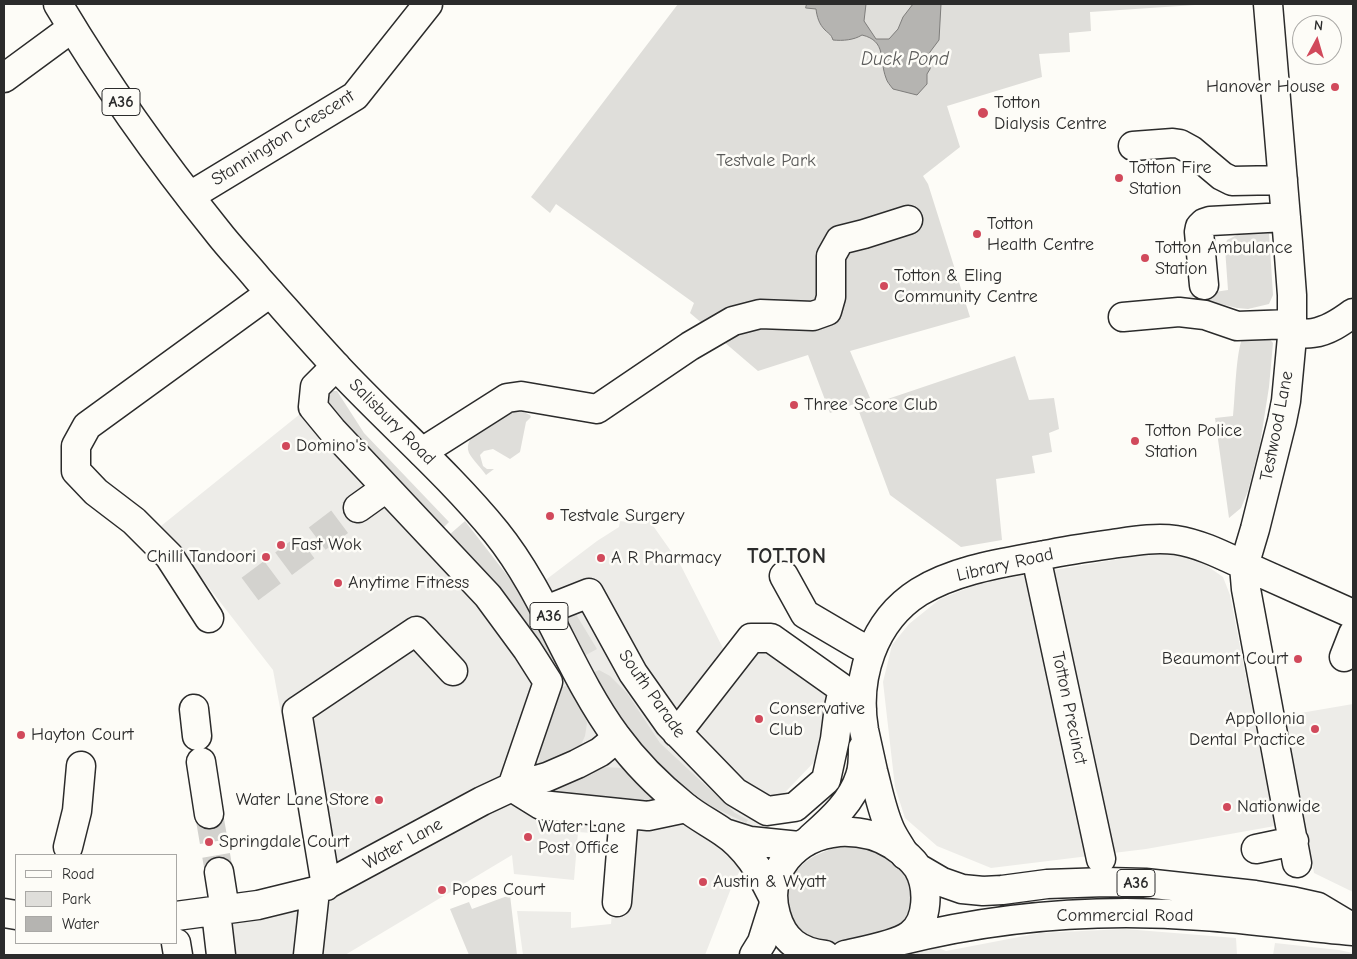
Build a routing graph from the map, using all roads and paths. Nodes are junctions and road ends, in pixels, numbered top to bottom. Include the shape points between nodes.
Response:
1 (58, 4) edge
2 (428, 4) edge
3 (1268, 4) edge
4 (72, 28) junction
5 (4, 78) edge
6 (1133, 146) dead end
7 (1283, 180) junction
8 (190, 196) junction
9 (1286, 217) junction
10 (908, 220) dead end
11 (1204, 285) dead end
12 (270, 293) junction
13 (1353, 313) edge
14 (1123, 317) dead end
15 (1292, 328) junction
16 (336, 366) junction
17 (422, 452) junction
18 (386, 488) junction
19 (358, 508) tunnel mouth
20 (1036, 557) junction
21 (1244, 566) junction
22 (784, 576) dead end
23 (546, 610) junction
24 (1353, 614) edge
25 (209, 618) dead end
26 (870, 651) junction
27 (453, 671) dead end
28 (194, 709) dead end
29 (855, 715) junction
30 (676, 733) junction
31 (197, 736) dead end
32 (617, 738) junction
33 (201, 762) dead end
34 (80, 766) dead end
35 (512, 787) junction
36 (686, 808) junction
37 (209, 814) tunnel mouth
38 (624, 814) junction
39 (726, 834) junction
40 (805, 842) junction
41 (68, 847) dead end
42 (1256, 849) dead end
43 (1101, 859) dead end
44 (912, 862) junction
45 (218, 872) tunnel mouth
46 (320, 888) junction
47 (773, 901) junction
48 (617, 902) dead end
49 (220, 911) junction
50 (178, 916) edge
51 (1353, 930) edge
52 (899, 941) junction
53 (221, 955) edge
54 (308, 955) edge
55 (754, 955) edge
56 (824, 955) edge
57 (845, 955) edge

1 - 4 street, Salisbury Road / A36
2 - 8 street, Stannington Crescent via 355,96
3 - 7 street, Testwood Lane
4 - 5 street
4 - 8 street, Salisbury Road / A36 via 132,119
6 - 7 street via 1180,144 1232,181
7 - 9 street, Testwood Lane
8 - 12 street, Salisbury Road / A36
9 - 11 street via 1210,221 1200,226
9 - 15 street, Testwood Lane
10 - 17 street via 840,240 831,256 831,297 827,311 813,316 760,314 733,321 597,408 521,396 507,398
12 - 16 street, Salisbury Road / A36
12 - 25 street via 87,426 76,446 76,471 169,556
13 - 15 street via 1332,327 1313,333
14 - 15 street via 1179,312 1205,315 1237,326
15 - 21 street, Testwood Lane via 1282,421
16 - 17 street, Salisbury Road / A36
16 - 18 street via 315,387 313,407
17 - 23 street, Salisbury Road / A36 via 497,534
18 - 19 street
18 - 35 street via 488,596 548,682
20 - 21 street, Library Road via 1160,539 1191,543
20 - 26 street, Library Road via 962,573 920,592 894,613
20 - 43 street, Totton Precinct
21 - 24 street, Library Road
21 - 42 street, Testwood Lane via 1296,852
22 - 26 street via 805,614
23 - 30 street, South Parade via 589,593 633,674
23 - 32 street, Salisbury Road / A36 via 597,708
26 - 29 street, Library Road
27 - 46 street via 416,631 298,711
28 - 31 street
29 - 30 street via 843,689 772,638 751,638
29 - 30 street, South Parade via 835,738 826,780 795,807 767,811 735,792
29 - 40 street, Library Road via 861,776 853,793 833,818
29 - 44 street, Library Road via 887,820
32 - 35 street, Water Lane via 577,764
32 - 36 street, Salisbury Road / A36
33 - 37 street
34 - 41 street via 76,811
35 - 38 street via 541,805
35 - 46 street, Water Lane
36 - 38 street via 648,816
36 - 39 street, Salisbury Road / A36
38 - 48 street
39 - 40 street, Salisbury Road / A36 via 750,841
39 - 47 street, Salisbury Road / A36 via 761,873
40 - 44 street, Commercial Road via 828,833 866,834 883,838
40 - 47 street, Library Road via 781,865 775,879
44 - 51 street, Commercial Road / A36 via 962,889 983,891 1106,882 1255,895 1318,907
44 - 52 street, Library Road via 924,884 924,907 918,927
45 - 49 street
46 - 49 street, Water Lane via 258,905
46 - 54 street
47 - 55 street, Library Road via 762,942
47 - 56 street, Salisbury Road via 783,933 806,951
49 - 50 street, Water Lane
49 - 53 street
51 - 52 street, Commercial Road / A36 via 1186,915 1073,914 1002,920
52 - 57 street, Commercial Road

